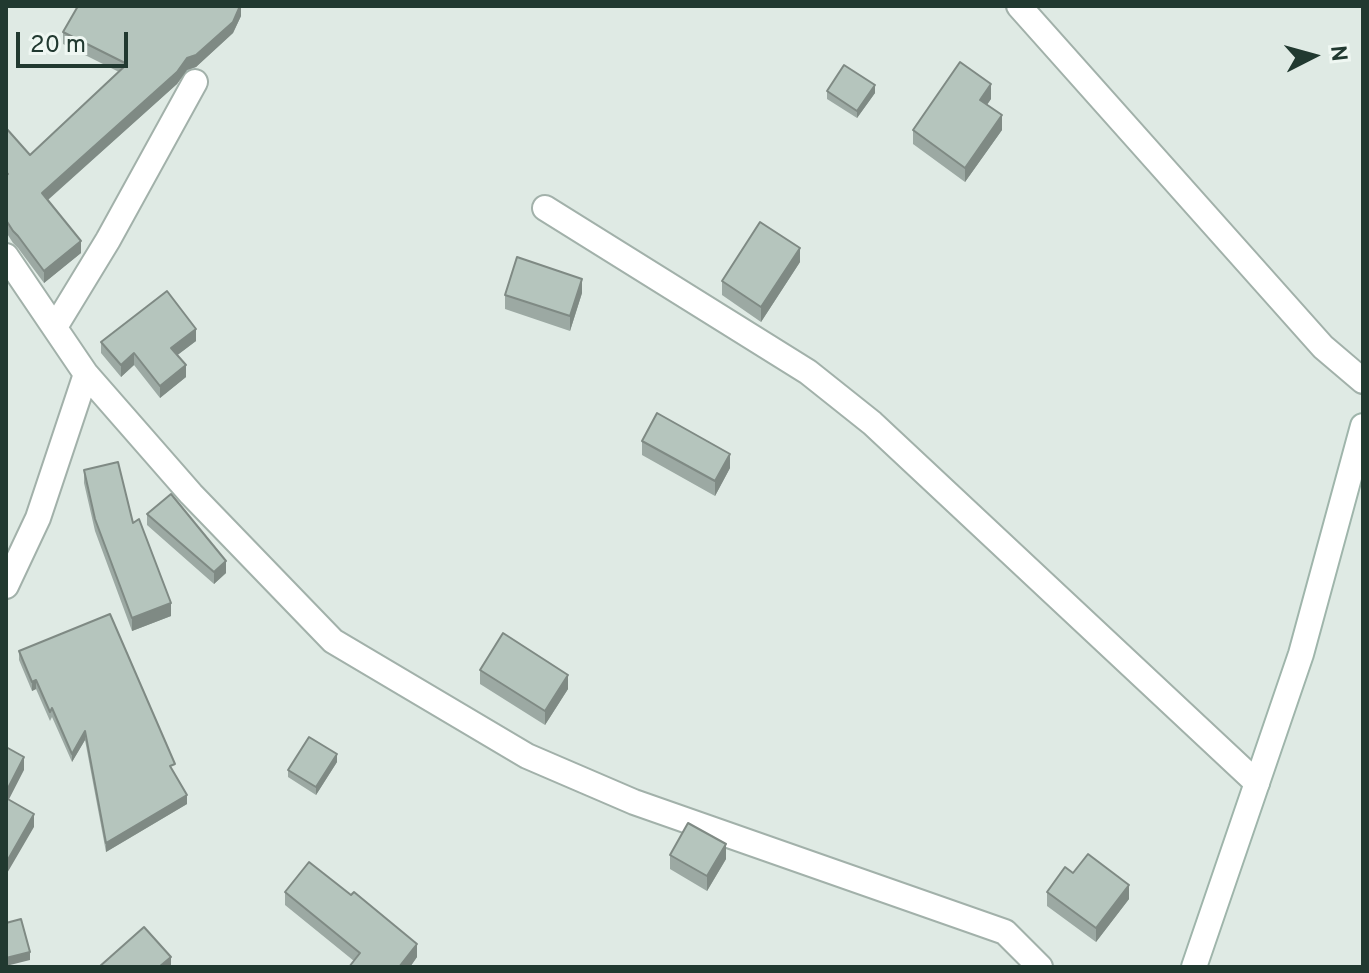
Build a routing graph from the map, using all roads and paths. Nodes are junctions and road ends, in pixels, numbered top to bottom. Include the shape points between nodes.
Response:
1 (1019, 6) edge
2 (195, 82) dead end
3 (545, 208) dead end
4 (6, 256) edge
5 (55, 327) junction
6 (86, 374) junction
7 (1363, 381) edge
8 (1363, 426) edge
9 (6, 586) edge
10 (1257, 783) junction
11 (1040, 967) edge
12 (1194, 967) edge

1 - 7 street via 1323,347
2 - 5 street
3 - 10 street via 808,372 872,423
4 - 5 street
5 - 6 street
6 - 9 street via 38,518
6 - 11 street via 191,494 333,641 527,756 634,802 1005,932
8 - 10 street via 1301,654
10 - 12 street

